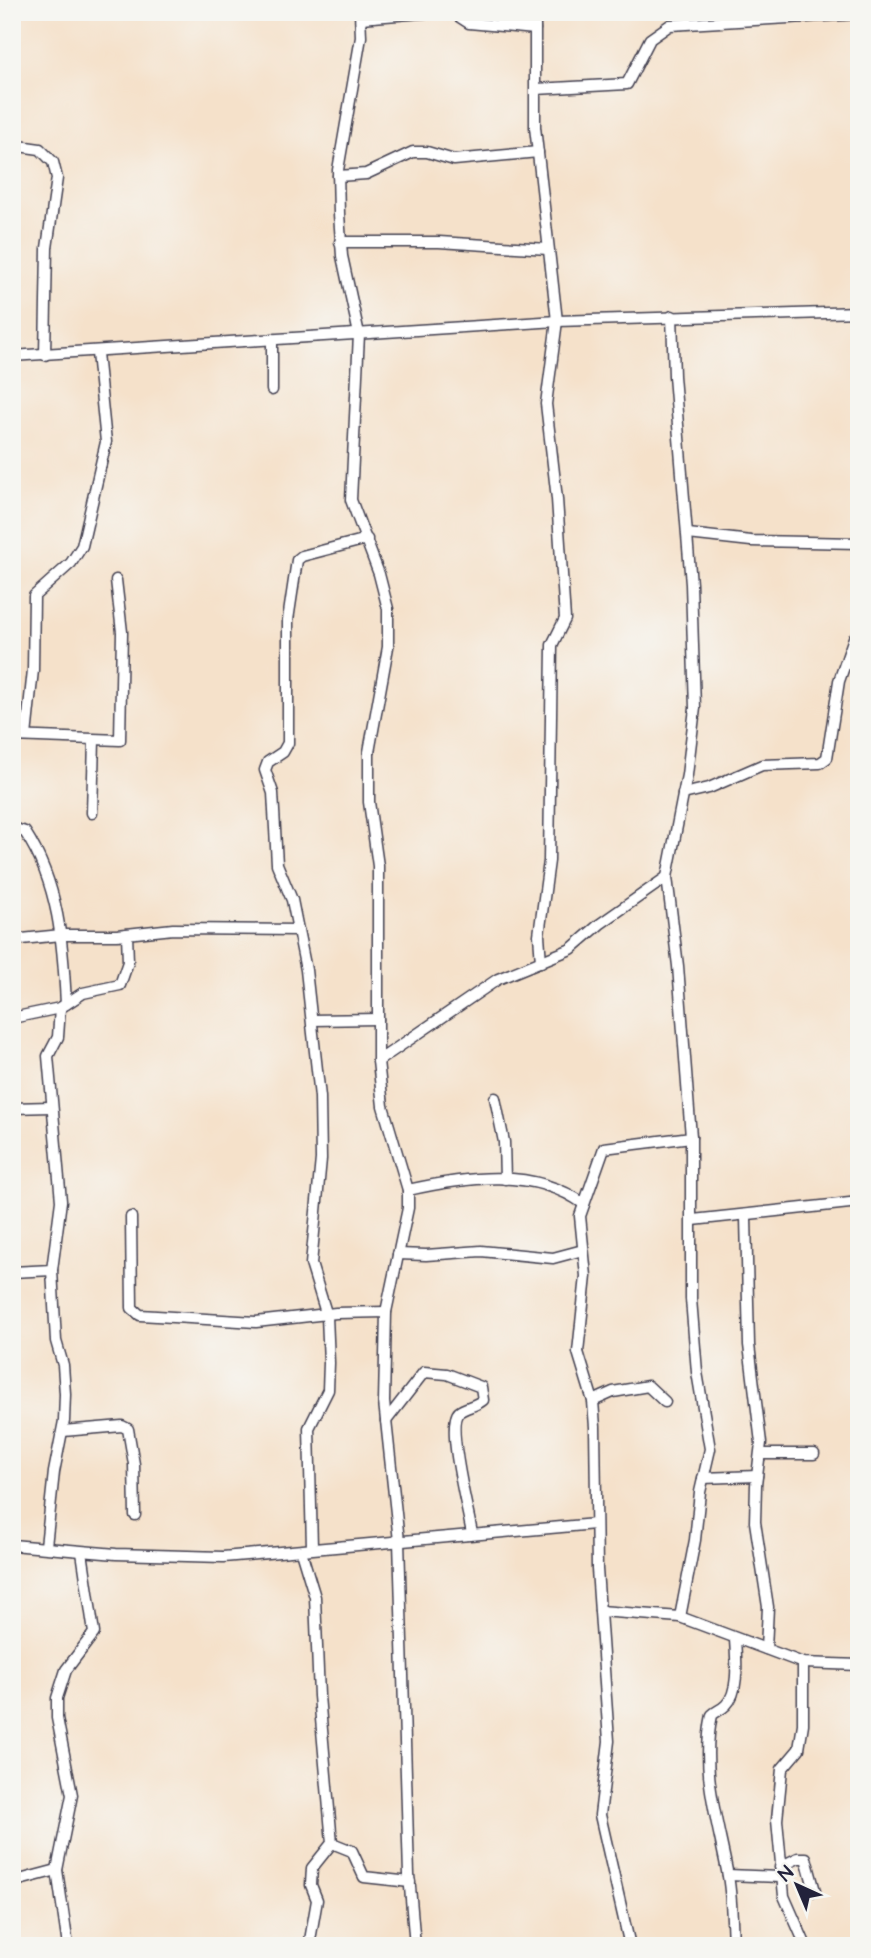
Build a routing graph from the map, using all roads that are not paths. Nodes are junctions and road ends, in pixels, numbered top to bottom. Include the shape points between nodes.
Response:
1 (434, 12) edge
2 (452, 12) edge
3 (535, 12) edge
4 (859, 14) edge
5 (361, 15) edge
6 (534, 29) junction
7 (536, 89) junction
8 (12, 145) edge
9 (538, 152) junction
10 (338, 176) junction
11 (340, 242) junction
12 (548, 249) junction
13 (859, 312) edge
14 (672, 316) junction
15 (557, 321) junction
16 (359, 334) junction
17 (272, 339) junction
18 (97, 353) junction
19 (45, 355) junction
20 (12, 356) edge
21 (272, 390) dead end
22 (688, 534) junction
23 (367, 539) junction
24 (859, 543) edge
25 (116, 580) dead end
26 (859, 633) edge
27 (12, 736) edge
28 (26, 736) junction
29 (94, 740) junction
30 (682, 794) junction
31 (92, 813) dead end
32 (12, 828) edge
33 (667, 877) junction
34 (298, 930) junction
35 (127, 934) junction
36 (61, 935) junction
37 (12, 940) edge
38 (541, 962) junction
39 (63, 1006) junction
40 (12, 1018) edge
41 (378, 1019) junction
42 (312, 1020) junction
43 (377, 1061) junction
44 (495, 1098) dead end
45 (51, 1107) junction
46 (12, 1108) edge
47 (691, 1137) junction
48 (505, 1179) junction
49 (408, 1190) junction
50 (859, 1202) edge
51 (584, 1204) junction
52 (131, 1217) dead end
53 (746, 1217) junction
54 (693, 1220) junction
55 (583, 1250) junction
56 (398, 1254) junction
57 (52, 1270) junction
58 (12, 1272) edge
59 (386, 1312) junction
60 (327, 1316) junction
61 (593, 1401) junction
62 (665, 1402) dead end
63 (386, 1421) junction
64 (63, 1431) junction
65 (761, 1454) junction
66 (814, 1454) dead end
67 (757, 1476) junction
68 (703, 1478) junction
69 (135, 1515) dead end
70 (595, 1524) junction
71 (472, 1534) junction
72 (399, 1541) junction
73 (12, 1545) edge
74 (46, 1546) junction
75 (312, 1547) junction
76 (301, 1550) junction
77 (82, 1552) junction
78 (600, 1611) junction
79 (680, 1617) junction
80 (735, 1639) junction
81 (766, 1649) junction
82 (803, 1663) junction
83 (859, 1665) edge
84 (332, 1843) junction
85 (57, 1870) junction
86 (780, 1872) junction
87 (728, 1875) junction
88 (12, 1882) edge
89 (410, 1882) junction
90 (815, 1891) dead end
91 (68, 1946) edge
92 (309, 1946) edge
93 (415, 1946) edge
94 (630, 1946) edge
95 (733, 1946) edge
96 (806, 1946) edge

1 - 5 street
2 - 6 street via 469,23
3 - 6 street
4 - 7 street via 670,25 650,39 626,84
5 - 10 street
6 - 7 street
7 - 9 street
8 - 19 street via 40,149 53,162 57,178 47,248
9 - 10 street via 454,160 413,152 366,174
9 - 12 street
10 - 11 street
11 - 12 street
11 - 16 street
12 - 15 street
13 - 14 street
14 - 15 street
14 - 22 street
15 - 16 street
15 - 38 street via 547,404 565,619 552,645 549,861 539,935
16 - 17 street
16 - 23 street via 351,491
17 - 18 street
17 - 21 street
18 - 19 street
18 - 28 street via 106,442 82,546 71,563 34,596
19 - 20 street
22 - 24 street via 751,541
22 - 30 street via 695,708
23 - 34 street via 297,561 288,620 288,743 265,771 273,793 277,864
23 - 41 street via 388,609 388,647 369,752 370,816 378,866
25 - 29 street via 122,632 121,736 118,741
26 - 30 street via 839,681 827,758 814,764 762,765 709,788
27 - 28 street
28 - 29 street
29 - 31 street
30 - 33 street
32 - 36 street via 25,832 49,876
33 - 38 street via 571,949
33 - 47 street
34 - 35 street via 173,929
34 - 42 street
35 - 36 street
35 - 39 street via 128,962 120,985 83,993
36 - 37 street
36 - 39 street
38 - 43 street via 498,979
39 - 40 street
39 - 45 street via 58,1037 48,1056
41 - 42 street
41 - 43 street
42 - 60 street via 321,1159 311,1264
43 - 49 street via 383,1106
44 - 48 street via 504,1142
45 - 46 street
45 - 57 street via 61,1201
47 - 51 street via 604,1148
47 - 54 street
48 - 49 street
48 - 51 street via 531,1179
49 - 56 street
50 - 53 street
51 - 55 street via 580,1223
52 - 60 street via 135,1313 256,1322
53 - 54 street
53 - 65 street via 749,1345
54 - 68 street via 691,1299 710,1449
55 - 56 street via 553,1258 481,1251
55 - 61 street via 586,1276 579,1358
56 - 59 street
57 - 58 street
57 - 64 street via 65,1394
59 - 60 street
59 - 63 street
60 - 75 street via 328,1390 313,1416 309,1435
61 - 62 street via 648,1386
61 - 70 street
63 - 71 street via 424,1372 447,1374 481,1387 483,1400 459,1412 453,1424
63 - 72 street
64 - 69 street via 128,1429
64 - 74 street
65 - 66 street
65 - 67 street
67 - 68 street
67 - 81 street via 755,1522 768,1607
68 - 79 street
70 - 71 street
70 - 78 street
71 - 72 street
72 - 75 street
72 - 89 street
73 - 74 street
74 - 77 street
75 - 76 street
76 - 77 street via 223,1557
76 - 84 street via 315,1597
77 - 85 street via 94,1633 66,1670 58,1698 57,1718 72,1795
78 - 79 street
78 - 94 street via 610,1741 600,1815
79 - 80 street
80 - 81 street
80 - 87 street via 731,1696 712,1715 708,1766
81 - 82 street
82 - 83 street
82 - 86 street via 799,1749 782,1769
84 - 89 street via 352,1852 364,1877
84 - 92 street via 312,1868 311,1885 317,1900
85 - 88 street
85 - 91 street
86 - 87 street
86 - 90 street via 798,1857 806,1858
86 - 96 street via 787,1905
87 - 95 street
89 - 93 street

